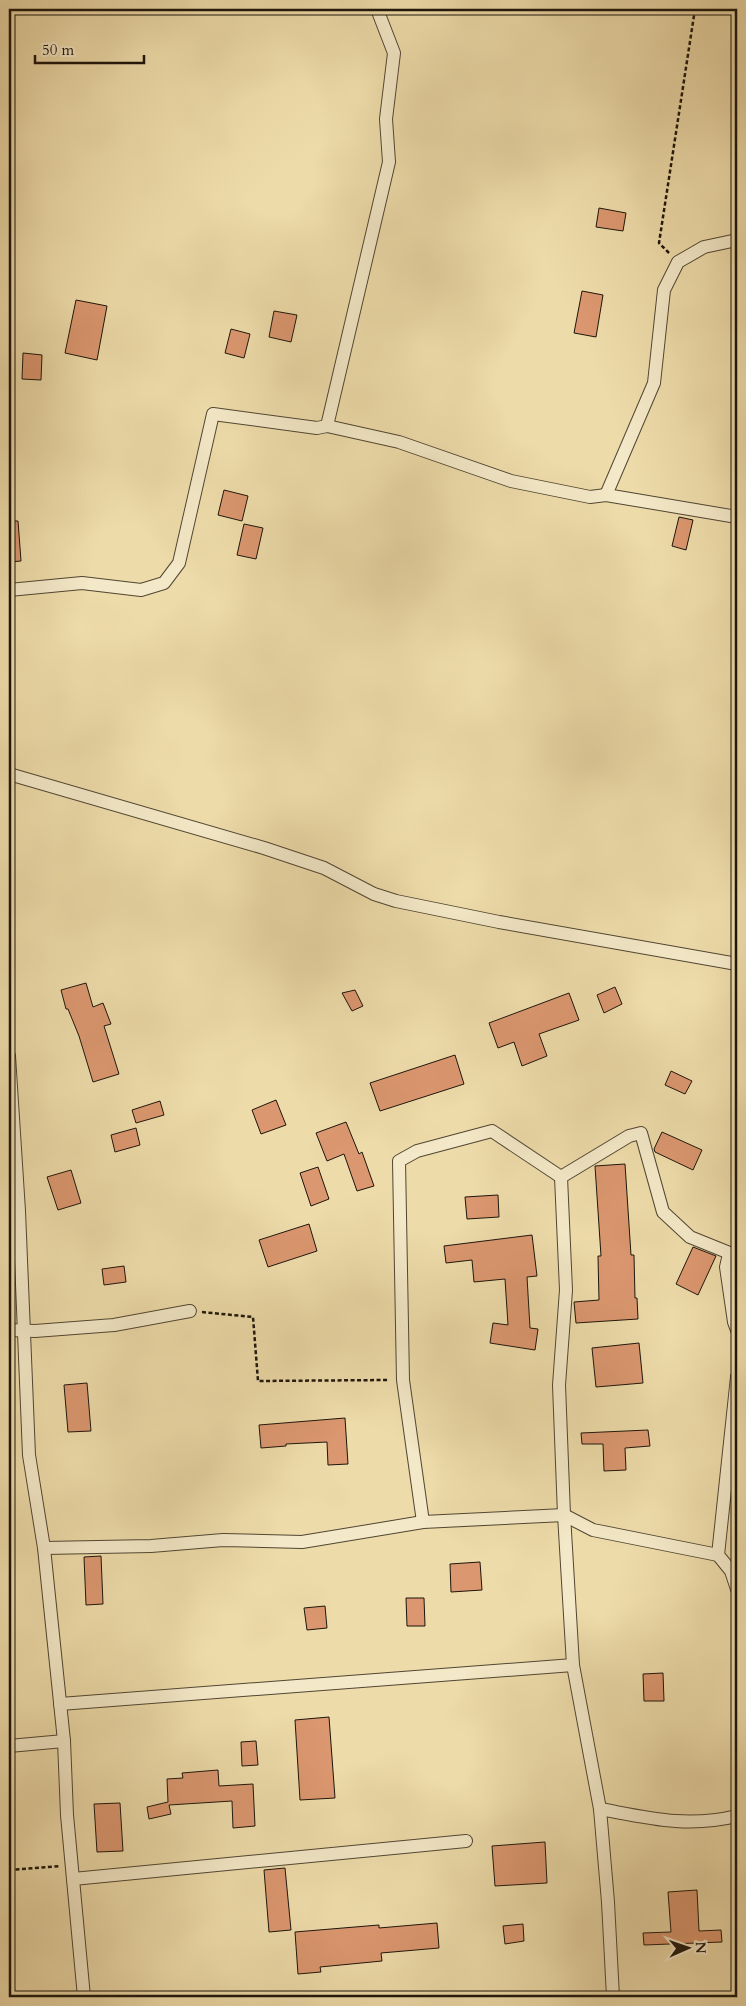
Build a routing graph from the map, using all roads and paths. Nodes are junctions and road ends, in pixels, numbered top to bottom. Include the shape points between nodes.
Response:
1 (377, 9) edge
2 (695, 9) edge
3 (737, 240) edge
4 (678, 262) junction
5 (327, 426) junction
6 (606, 495) junction
7 (737, 517) edge
8 (9, 590) edge
9 (9, 774) edge
10 (737, 964) edge
11 (9, 1056) edge
12 (561, 1177) junction
13 (733, 1255) edge
14 (190, 1311) joint
15 (9, 1330) edge
16 (24, 1330) junction
17 (737, 1330) edge
18 (737, 1377) edge
19 (403, 1380) junction
20 (564, 1516) junction
21 (424, 1522) junction
22 (44, 1548) junction
23 (718, 1555) junction
24 (737, 1589) edge
25 (573, 1665) junction
26 (60, 1704) junction
27 (64, 1742) junction
28 (9, 1746) edge
29 (600, 1809) junction
30 (737, 1816) edge
31 (466, 1841) dead end
32 (71, 1865) junction
33 (9, 1870) edge
34 (73, 1879) junction
35 (84, 1997) edge
36 (613, 1997) edge

1 - 5 street via 394,53 386,119 389,162
2 - 4 path via 659,243
3 - 4 street via 704,247
4 - 6 street via 664,290 654,383
5 - 6 street via 399,442 511,481 590,497
5 - 8 street via 317,428 213,414 178,563 164,583 141,590 82,583
6 - 7 street
9 - 10 street via 264,848 324,868 374,894 396,901
11 - 16 street
12 - 13 street via 629,1136 641,1133 663,1212 690,1238
12 - 19 street via 492,1132 417,1151 399,1161
12 - 20 street via 566,1290 559,1385
13 - 17 street via 726,1267
14 - 16 street via 114,1325
14 - 19 path via 253,1317 258,1381
15 - 16 street
16 - 22 street via 29,1455
18 - 23 street
19 - 21 street
20 - 21 street
20 - 23 street via 593,1530
20 - 25 street
21 - 22 street via 302,1542 223,1540 151,1546
22 - 26 street
23 - 24 street via 731,1571
25 - 26 street
25 - 29 street
26 - 27 street
27 - 28 street
27 - 32 street
29 - 30 street via 677,1822 714,1822
29 - 36 street
31 - 34 street
32 - 33 path
32 - 34 street
34 - 35 street

